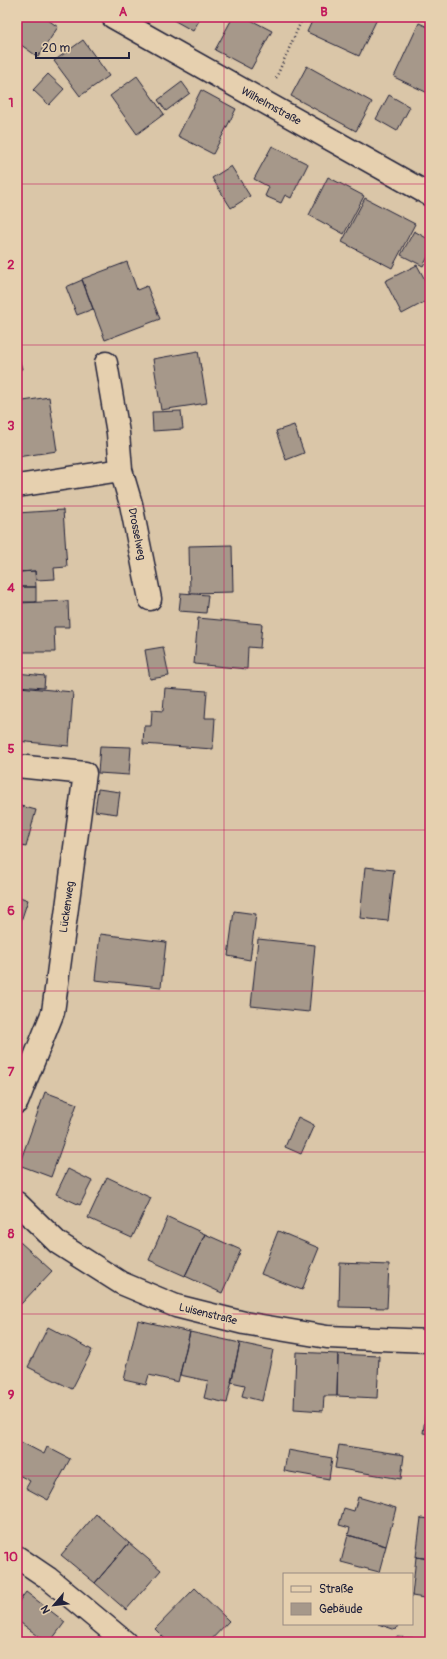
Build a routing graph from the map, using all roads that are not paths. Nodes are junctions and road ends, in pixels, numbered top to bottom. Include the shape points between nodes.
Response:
1 (113, 17) edge
2 (430, 195) edge
3 (106, 363) dead end
4 (121, 470) junction
5 (17, 486) edge
6 (150, 599) dead end
7 (17, 766) edge
8 (17, 1102) edge
9 (17, 1203) edge
10 (430, 1341) edge
11 (17, 1557) edge
12 (125, 1642) edge

1 - 2 street, Wilhelmstraße
3 - 4 street, Drosselweg via 118,433
4 - 5 street
4 - 6 street, Drosselweg via 131,504
7 - 8 street, Lückenweg via 85,773 53,1012
9 - 10 street, Luisenstraße via 58,1243 120,1283 176,1306 244,1323 327,1337
11 - 12 street via 48,1578

